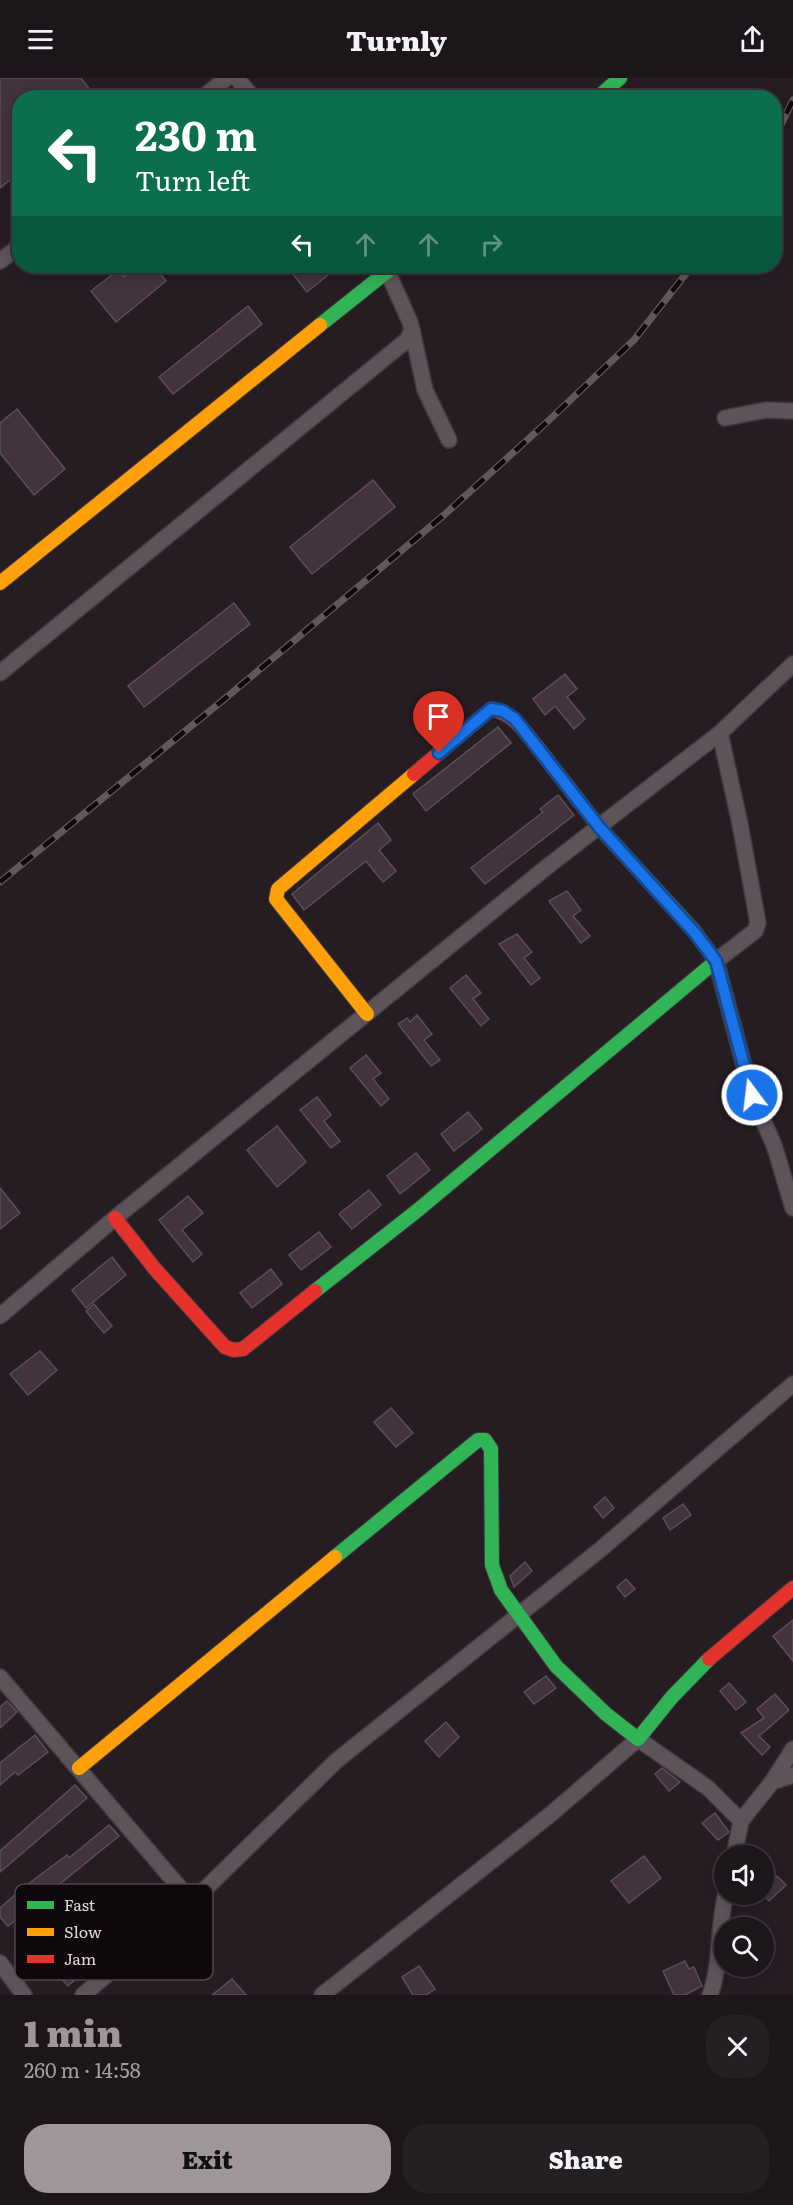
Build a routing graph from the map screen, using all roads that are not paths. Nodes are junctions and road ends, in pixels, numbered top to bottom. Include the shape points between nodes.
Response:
1 (227, 78) edge
2 (237, 78) edge
3 (620, 78) edge
4 (212, 90) edge
5 (247, 90) edge
6 (606, 90) edge
7 (383, 273) edge
8 (392, 273) edge
9 (411, 330) junction
10 (793, 411) edge
11 (725, 418) dead end
12 (448, 440) dead end
13 (0, 583) edge
14 (791, 670) edge
15 (0, 673) edge
16 (720, 733) junction
17 (599, 827) junction
18 (716, 961) junction
19 (367, 1014) junction
20 (793, 1208) edge
21 (115, 1218) junction
22 (0, 1316) edge
23 (793, 1384) edge
24 (793, 1588) edge
25 (518, 1615) junction
26 (0, 1677) edge
27 (638, 1738) junction
28 (793, 1749) edge
29 (79, 1768) junction
30 (793, 1775) edge
31 (772, 1782) junction
32 (741, 1821) junction
33 (736, 1845) edge
34 (177, 1884) edge
35 (210, 1884) edge
36 (723, 1905) edge
37 (0, 1963) edge
38 (101, 1980) edge
39 (24, 1995) edge
40 (83, 1995) edge
41 (322, 1995) edge
42 (710, 1995) edge

1 - 4 street
2 - 5 street
3 - 6 street
7 - 13 street
8 - 9 street
9 - 12 street via 425,390
9 - 15 street via 407,340 384,360
10 - 11 street via 766,410
14 - 16 street
16 - 17 street
16 - 18 street via 758,923 755,931
17 - 18 street
17 - 19 street
17 - 19 street via 515,719 491,709 278,889 276,899
18 - 20 street via 752,1095 774,1145
18 - 21 street via 418,1210 243,1349 225,1347
19 - 21 street
21 - 22 street
23 - 25 street
24 - 27 street via 687,1681
25 - 27 street via 556,1666 606,1714
25 - 29 street via 501,1590 492,1565 491,1449 484,1440 478,1440
25 - 35 street via 336,1761
26 - 29 street
27 - 32 street via 708,1788
27 - 41 street via 551,1814
28 - 31 street
29 - 34 street
30 - 31 street
31 - 32 street
32 - 33 street
36 - 42 street via 719,1961
37 - 39 street
38 - 40 street

